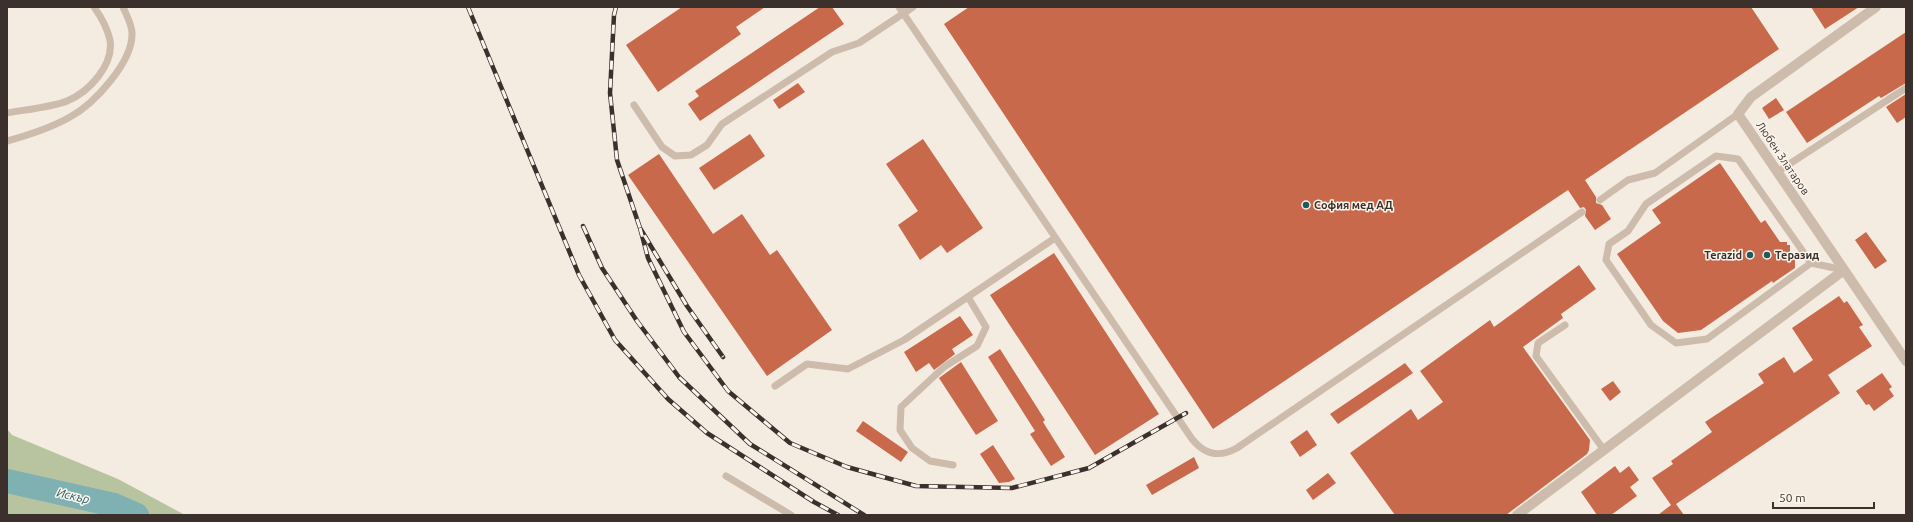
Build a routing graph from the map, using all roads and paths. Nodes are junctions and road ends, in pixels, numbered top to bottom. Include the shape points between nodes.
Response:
1 (94, 7) edge
2 (123, 7) edge
3 (912, 7) edge
4 (1876, 7) edge
5 (901, 10) edge
6 (1906, 88) edge
7 (634, 105) dead end
8 (7, 113) edge
9 (1738, 114) junction
10 (7, 141) edge
11 (1777, 172) junction
12 (1600, 200) dead end
13 (1582, 212) dead end
14 (1055, 238) junction
15 (1811, 263) junction
16 (1844, 270) junction
17 (968, 297) junction
18 (1565, 325) dead end
19 (1906, 361) edge
20 (775, 386) dead end
21 (1604, 450) junction
22 (953, 465) dead end
23 (726, 476) dead end
24 (791, 515) edge
25 (1517, 515) edge

1 - 8 lane via 106,24 110,42 108,60 100,74 86,90 67,102
2 - 10 lane via 133,32 128,56 110,80 87,105 71,117 33,134
3 - 5 lane
4 - 9 street via 1751,97
5 - 7 lane via 859,43 832,52 722,124 707,145 692,155 675,156 662,147
5 - 14 lane
6 - 11 lane
9 - 11 street, Любен Златаров
9 - 12 lane via 1655,173 1628,180
11 - 16 street, Любен Златаров
13 - 14 lane via 1237,448 1218,455 1207,453 1198,447
14 - 17 lane
15 - 15 lane via 1738,159 1716,156 1646,204 1628,231 1609,244 1606,260 1651,325 1676,343 1707,339
15 - 16 lane
16 - 19 street, Любен Златаров
16 - 21 street
17 - 20 lane via 904,340 848,369 807,364
17 - 22 lane via 986,327 977,346 944,368 901,407 900,430 912,448 930,461
18 - 21 lane via 1538,343 1536,356
21 - 25 street
23 - 24 lane

